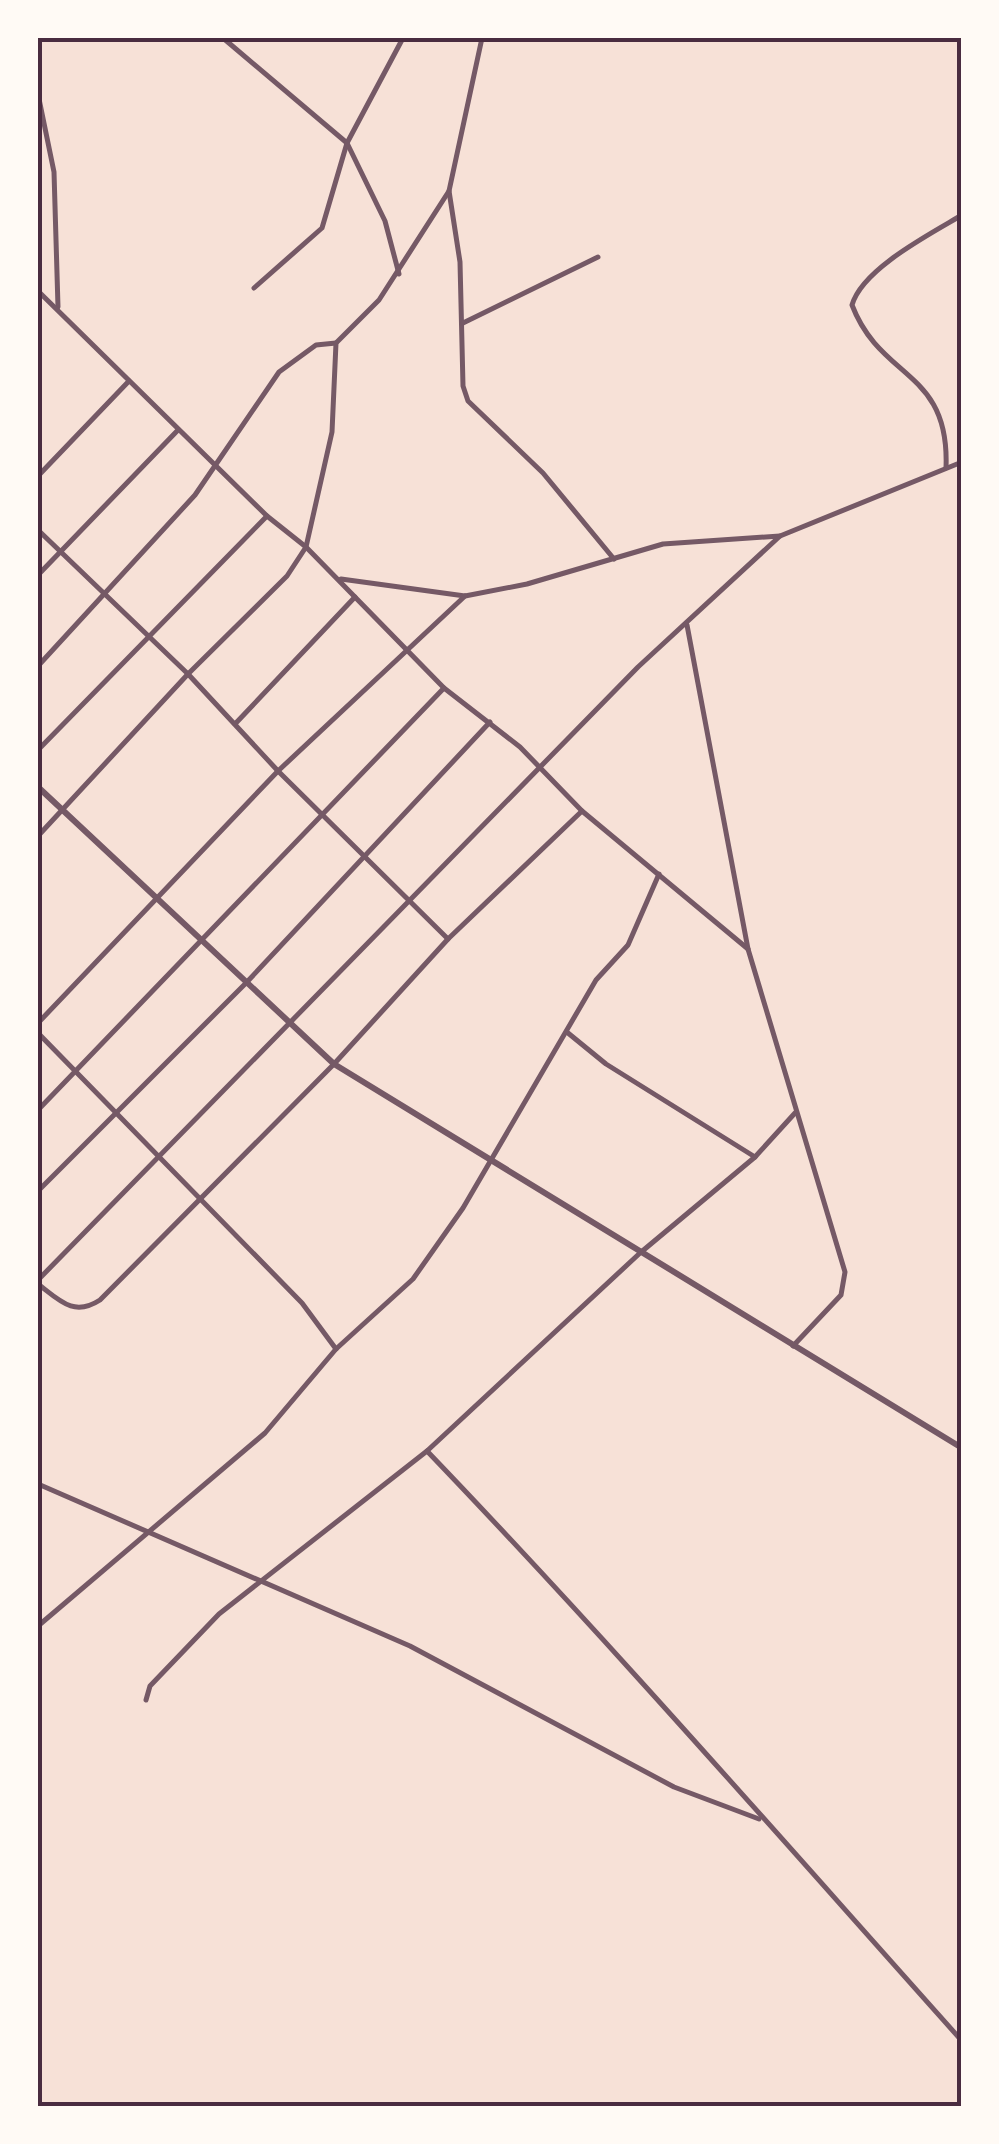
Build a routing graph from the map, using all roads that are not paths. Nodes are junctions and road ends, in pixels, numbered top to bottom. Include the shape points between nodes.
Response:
1 (222, 38) edge
2 (403, 38) edge
3 (482, 38) edge
4 (38, 94) edge
5 (347, 143) junction
6 (449, 191) junction
7 (962, 215) edge
8 (598, 258) dead end
9 (399, 274) junction
10 (254, 288) dead end
11 (38, 291) edge
12 (58, 307) junction
13 (464, 323) junction
14 (336, 342) junction
15 (130, 380) junction
16 (179, 430) junction
17 (962, 462) edge
18 (218, 464) junction
19 (946, 468) junction
20 (38, 476) edge
21 (267, 516) junction
22 (38, 530) edge
23 (780, 536) junction
24 (306, 547) junction
25 (61, 551) junction
26 (614, 558) junction
27 (38, 575) edge
28 (338, 579) junction
29 (102, 595) junction
30 (465, 596) junction
31 (355, 598) junction
32 (687, 625) junction
33 (147, 636) junction
34 (403, 650) junction
35 (38, 666) edge
36 (188, 674) junction
37 (444, 688) junction
38 (490, 722) junction
39 (234, 724) junction
40 (38, 750) edge
41 (541, 768) junction
42 (278, 771) junction
43 (38, 787) edge
44 (63, 810) junction
45 (582, 811) junction
46 (321, 812) junction
47 (38, 836) edge
48 (365, 853) junction
49 (658, 874) junction
50 (154, 897) junction
51 (410, 898) junction
52 (448, 939) junction
53 (200, 941) junction
54 (748, 949) junction
55 (246, 983) junction
56 (38, 1023) edge
57 (290, 1025) junction
58 (38, 1033) edge
59 (568, 1033) junction
60 (334, 1064) junction
61 (75, 1072) junction
62 (38, 1110) edge
63 (795, 1113) junction
64 (116, 1115) junction
65 (755, 1157) junction
66 (156, 1158) junction
67 (490, 1160) junction
68 (38, 1190) edge
69 (197, 1199) junction
70 (640, 1253) junction
71 (38, 1282) edge
72 (793, 1346) junction
73 (336, 1349) junction
74 (962, 1448) edge
75 (427, 1451) junction
76 (38, 1484) edge
77 (147, 1534) junction
78 (266, 1581) junction
79 (38, 1626) edge
80 (146, 1700) dead end
81 (760, 1818) junction
82 (962, 2041) edge

1 - 5 street
2 - 5 street
3 - 6 street
4 - 12 street via 54,172
5 - 9 street via 385,220
5 - 10 street via 322,228
6 - 9 street
6 - 13 street
7 - 19 street via 872,277 852,305 898,369 936,401 947,440
8 - 13 street
9 - 14 street via 366,317
11 - 12 street
12 - 15 street
13 - 26 street via 468,401
14 - 18 street via 316,345 279,372
14 - 24 street via 332,432
15 - 16 street
15 - 20 street
16 - 18 street
16 - 25 street
17 - 19 street
18 - 21 street
18 - 29 street
19 - 23 street
21 - 24 street
21 - 33 street
22 - 25 street
23 - 26 street via 702,538
23 - 32 street
24 - 28 street
24 - 36 street via 287,576
25 - 27 street
25 - 29 street
26 - 30 street
28 - 30 street
28 - 31 street
29 - 33 street
29 - 35 street
30 - 34 street
31 - 34 street
31 - 39 street
32 - 41 street
32 - 54 street
33 - 36 street
33 - 40 street
34 - 37 street
34 - 42 street
36 - 39 street
36 - 44 street
37 - 38 street
37 - 46 street
38 - 41 street
38 - 48 street
39 - 42 street
41 - 45 street
41 - 51 street
42 - 46 street
42 - 50 street
43 - 44 street
44 - 47 street
44 - 50 street
45 - 49 street
45 - 52 street
46 - 48 street
46 - 53 street
48 - 51 street
48 - 55 street
49 - 54 street
49 - 59 street via 628,945 596,980
50 - 53 street
50 - 56 street
51 - 52 street
51 - 57 street
52 - 60 street
53 - 55 street
53 - 61 street
54 - 63 street
55 - 57 street
55 - 64 street
57 - 60 street
57 - 66 street
58 - 61 street
59 - 65 street
59 - 67 street
60 - 67 street
60 - 69 street
61 - 62 street
61 - 64 street
63 - 65 street
63 - 72 street via 846,1281
64 - 66 street
64 - 68 street
65 - 70 street
66 - 69 street
66 - 71 street
67 - 70 street
67 - 73 street via 413,1279
69 - 71 street via 88,1309 72,1309
69 - 73 street via 302,1303
70 - 72 street
70 - 75 street
72 - 74 street
73 - 77 street via 264,1433
75 - 78 street
75 - 81 street via 645,1683
76 - 77 street
77 - 78 street
77 - 79 street
78 - 80 street via 219,1614 150,1686
78 - 81 street via 410,1646 674,1787
81 - 82 street

